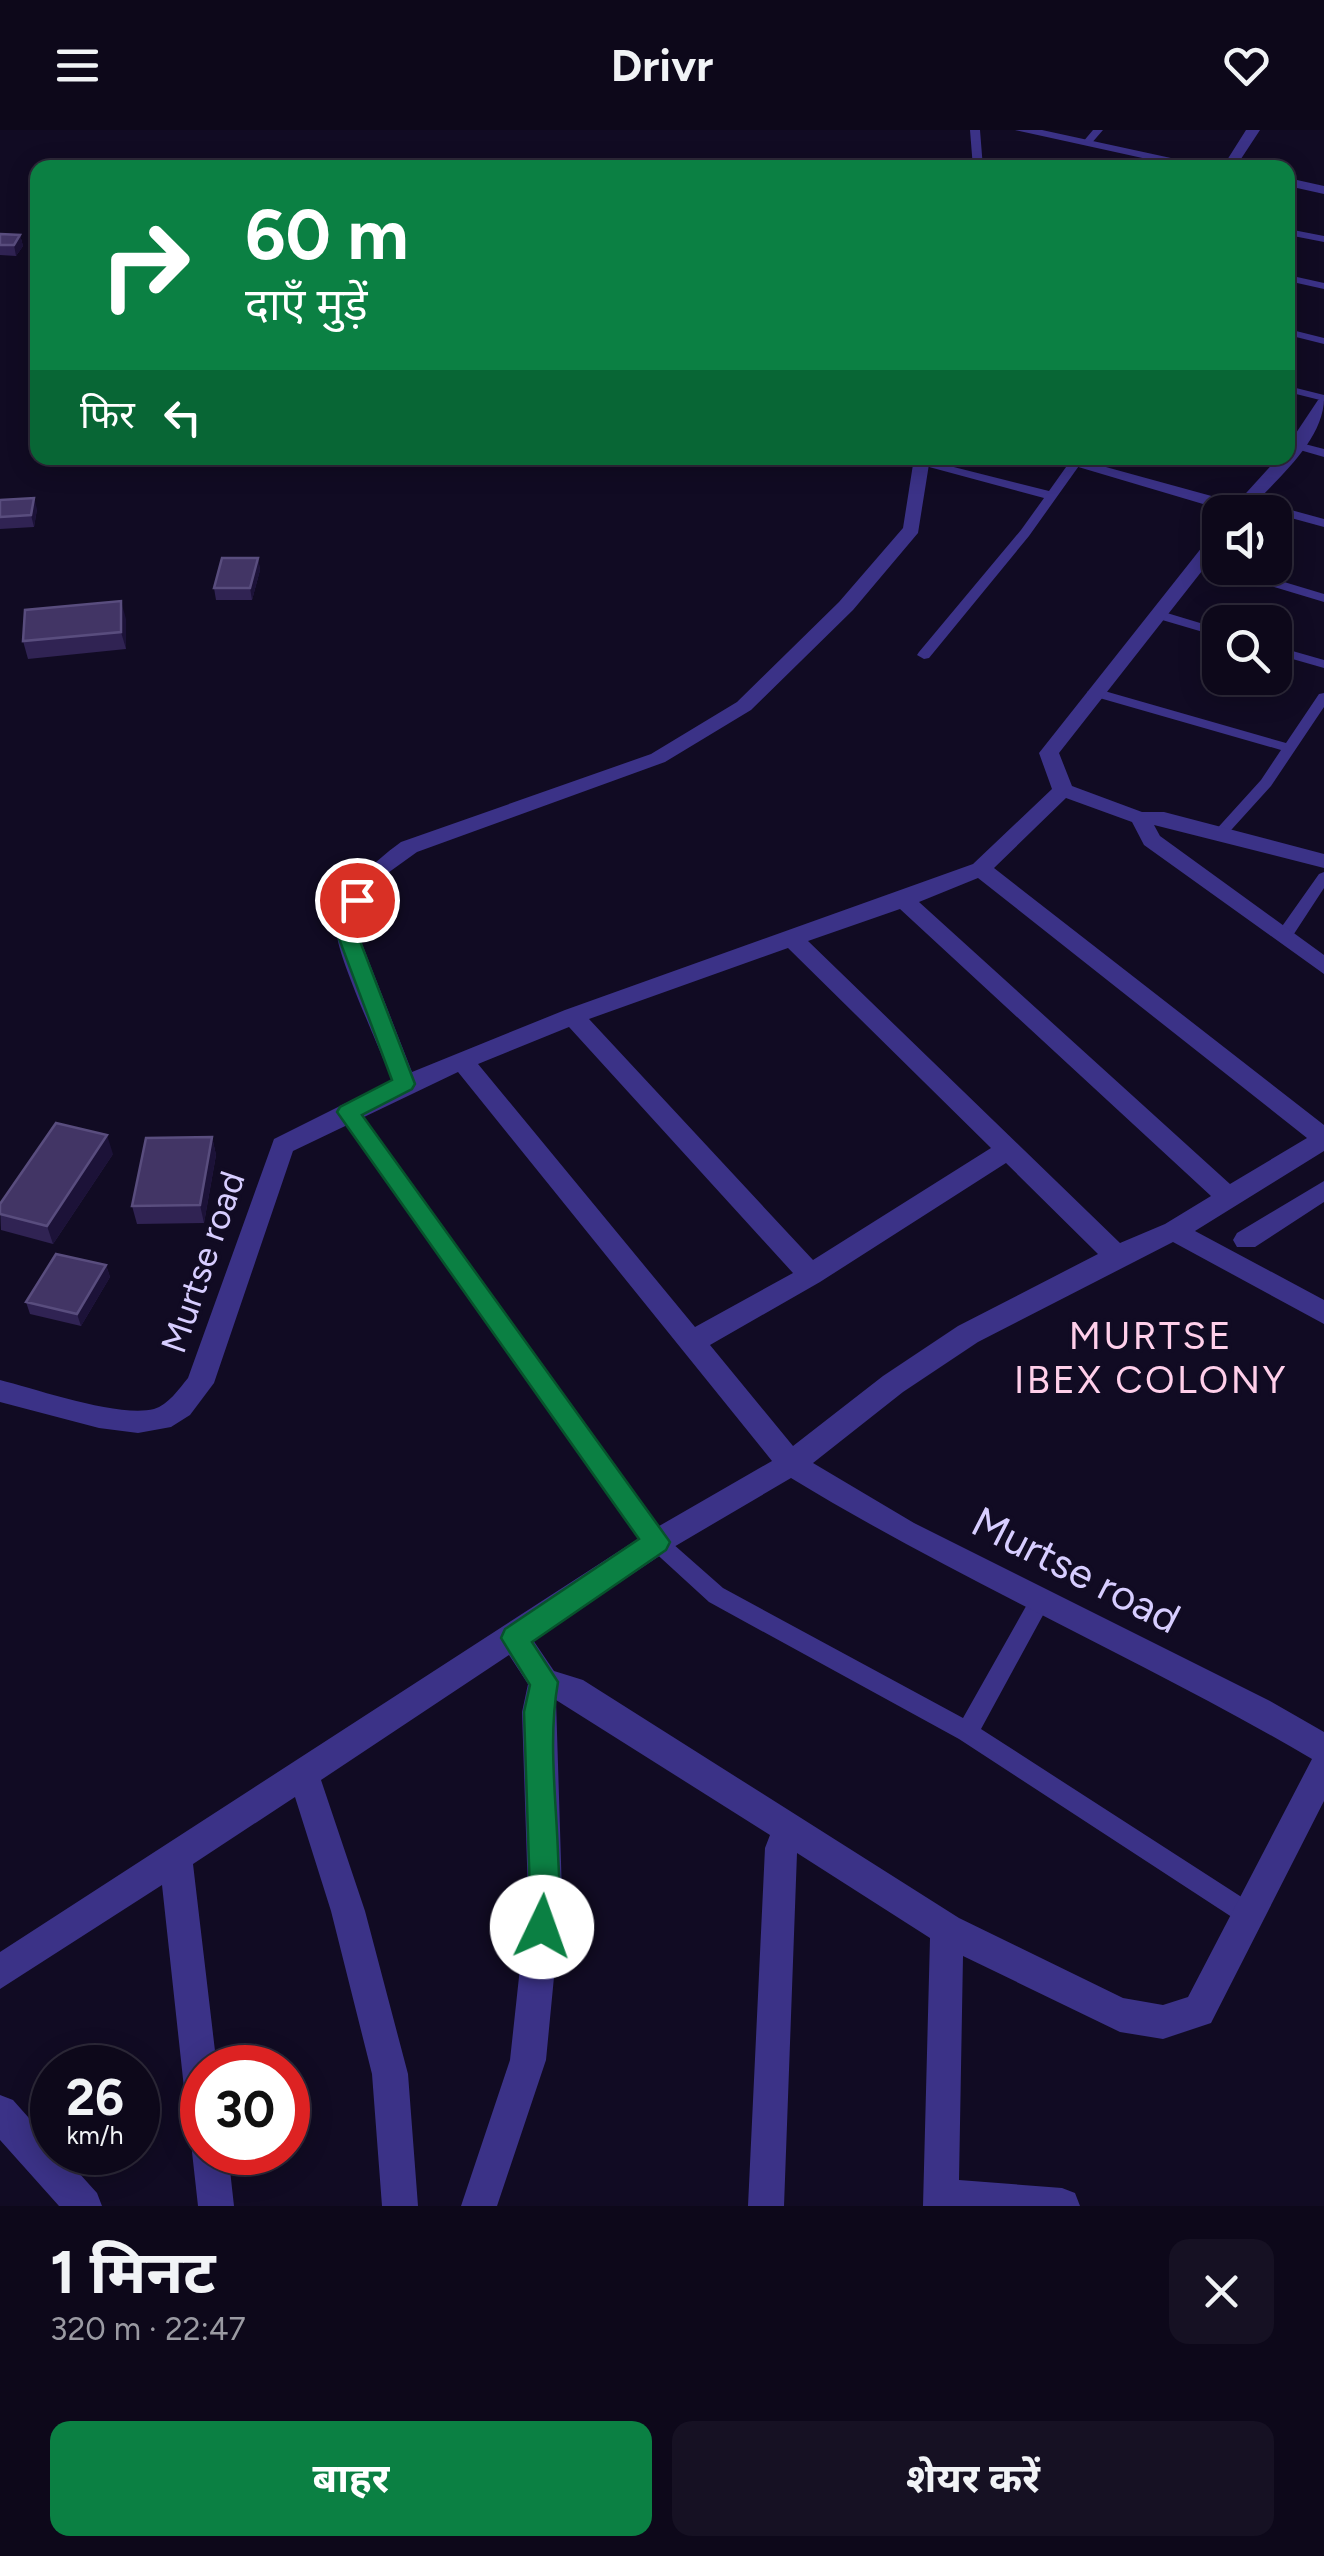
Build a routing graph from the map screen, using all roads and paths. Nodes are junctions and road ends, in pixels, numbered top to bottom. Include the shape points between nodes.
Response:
1 (976, 130) edge
2 (1022, 130) edge
3 (1098, 130) edge
4 (1247, 131) edge
5 (1087, 143) junction
6 (978, 160) edge
7 (1171, 160) edge
8 (1232, 160) edge
9 (1295, 184) edge
10 (1324, 190) edge
11 (1295, 234) edge
12 (1324, 240) edge
13 (1295, 280) edge
14 (1324, 286) edge
15 (1295, 334) edge
16 (1324, 341) edge
17 (1295, 390) edge
18 (1324, 400) edge
19 (1295, 446) edge
20 (1324, 453) edge
21 (1295, 454) edge
22 (921, 465) edge
23 (940, 465) edge
24 (1075, 465) edge
25 (1083, 465) edge
26 (1280, 465) edge
27 (1254, 495) edge
28 (1052, 496) junction
29 (1202, 497) edge
30 (1292, 517) edge
31 (1324, 523) edge
32 (1202, 575) edge
33 (1282, 585) edge
34 (1324, 598) edge
35 (1157, 614) junction
36 (1202, 628) edge
37 (1292, 655) edge
38 (924, 656) dead end
39 (1324, 664) edge
40 (1094, 692) junction
41 (1324, 697) edge
42 (1302, 729) junction
43 (1324, 734) edge
44 (1289, 748) junction
45 (1062, 790) junction
46 (1140, 818) junction
47 (1218, 836) junction
48 (1324, 861) edge
49 (981, 869) junction
50 (1324, 877) edge
51 (903, 900) junction
52 (1284, 936) junction
53 (791, 938) junction
54 (1324, 966) edge
55 (573, 1016) junction
56 (462, 1060) junction
57 (404, 1084) junction
58 (348, 1112) junction
59 (1324, 1138) edge
60 (1009, 1149) junction
61 (1324, 1190) edge
62 (1228, 1197) junction
63 (1174, 1231) junction
64 (1246, 1240) dead end
65 (1117, 1256) junction
66 (811, 1275) junction
67 (1324, 1313) edge
68 (690, 1343) junction
69 (0, 1391) edge
70 (791, 1464) junction
71 (657, 1542) junction
72 (1041, 1600) junction
73 (514, 1638) junction
74 (544, 1682) junction
75 (966, 1732) junction
76 (1324, 1749) edge
77 (1324, 1768) edge
78 (303, 1774) junction
79 (792, 1832) junction
80 (176, 1858) junction
81 (1249, 1915) junction
82 (947, 1930) junction
83 (0, 1972) edge
84 (197, 2045) edge
85 (0, 2112) edge
86 (213, 2175) edge
87 (942, 2202) edge
88 (84, 2206) edge
89 (216, 2206) edge
90 (400, 2206) edge
91 (479, 2206) edge
92 (766, 2206) edge
93 (1062, 2206) edge

1 - 6 lane
2 - 5 street
3 - 5 lane
4 - 8 street
5 - 7 street
9 - 10 street
11 - 12 lane
13 - 14 lane
15 - 16 lane
17 - 18 lane
18 - 19 street
20 - 21 lane
22 - 57 street via 912,529 846,606 744,706 658,758 410,847 377,870 357,900 348,936
23 - 28 lane
24 - 28 lane
25 - 29 street
26 - 27 street
28 - 38 lane
30 - 31 lane
32 - 35 street
33 - 34 lane
35 - 36 lane
35 - 40 street
37 - 39 lane
40 - 44 lane
40 - 45 street via 1049,752
41 - 42 lane
42 - 43 lane
42 - 44 lane
44 - 47 lane
45 - 46 street
45 - 49 street
46 - 47 street
46 - 52 street via 1152,840
47 - 48 street
49 - 51 street, Murtse road
49 - 59 street
50 - 52 lane
51 - 53 street, Murtse road
51 - 62 street
52 - 54 street
53 - 55 street, Murtse road
53 - 60 street
55 - 56 street, Murtse road
55 - 66 street
56 - 57 street, Murtse road
56 - 68 street, Murtse road
57 - 58 street, Murtse road
58 - 69 street, Murtse road via 283,1146 200,1384 180,1409 153,1422 124,1420
58 - 71 lane
59 - 62 street
60 - 65 street
60 - 66 street
61 - 64 street
62 - 63 street
63 - 65 street
63 - 67 street
65 - 70 street via 968,1334
66 - 68 street
68 - 70 street, Murtse road
70 - 71 street
70 - 72 street, Murtse road via 904,1532
71 - 73 street
71 - 75 lane via 716,1594
72 - 75 lane
72 - 76 street, Murtse road
73 - 74 street
73 - 78 street
74 - 79 street via 572,1690
74 - 91 street via 538,1712 545,1894 528,2060
75 - 81 lane
77 - 81 street
78 - 80 street
78 - 90 street via 348,1910 390,2074
79 - 82 street
79 - 92 street via 781,1848
80 - 83 street
80 - 84 street
81 - 82 street via 1199,2011 1163,2022 1120,2015
82 - 87 street
85 - 88 street
86 - 89 street
87 - 93 street

